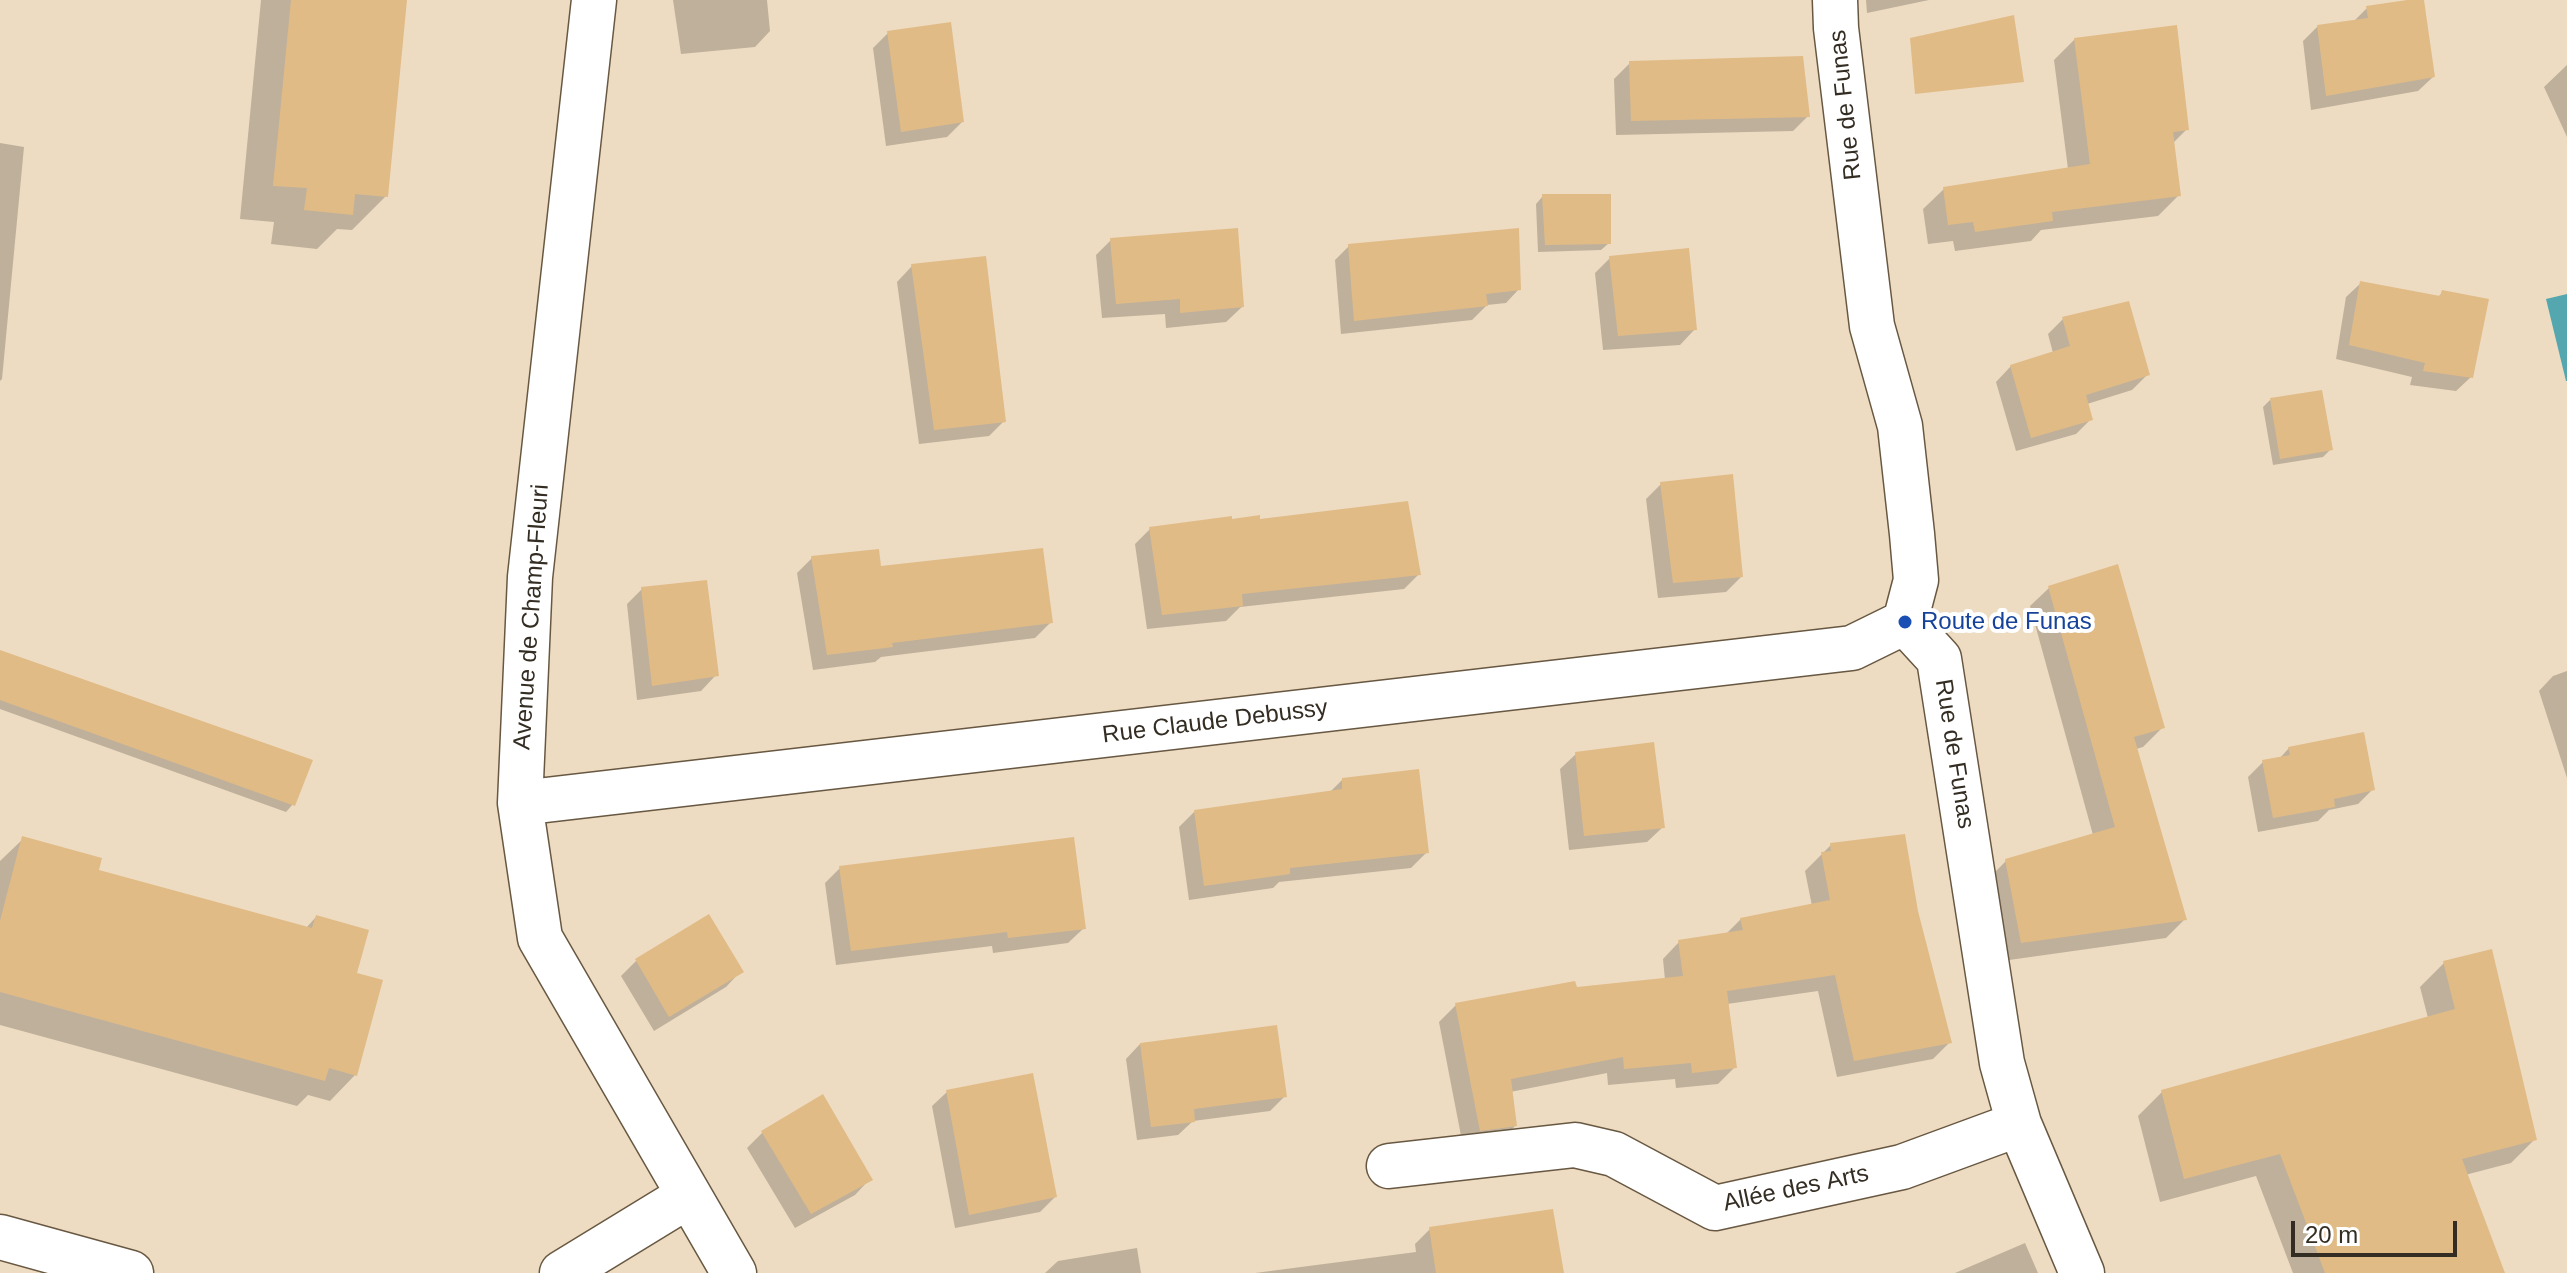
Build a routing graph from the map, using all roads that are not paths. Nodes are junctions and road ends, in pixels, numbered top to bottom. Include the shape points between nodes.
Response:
1 (594, 0) edge
2 (1835, 0) edge
3 (1905, 622) junction
4 (520, 803) junction
5 (2019, 1124) junction
6 (1389, 1166) dead end
7 (688, 1196) junction
8 (0, 1237) edge
9 (131, 1273) edge
10 (562, 1273) edge
11 (734, 1273) edge
12 (2082, 1273) edge

1 - 4 street, Avenue de Champ-Fleuri via 530,577
2 - 3 street, Rue de Funas via 1872,326 1900,426 1916,580
3 - 4 street, Rue Claude Debussy via 1852,648
3 - 5 street, Rue de Funas via 1939,659 2002,1063
4 - 7 street, Avenue de Champ-Fleuri via 540,938
5 - 6 street, Allée des Arts via 1902,1167 1715,1208 1614,1154 1575,1145
5 - 12 street, Rue de Funas
7 - 10 street
7 - 11 street, Avenue de Champ-Fleuri
8 - 9 street

